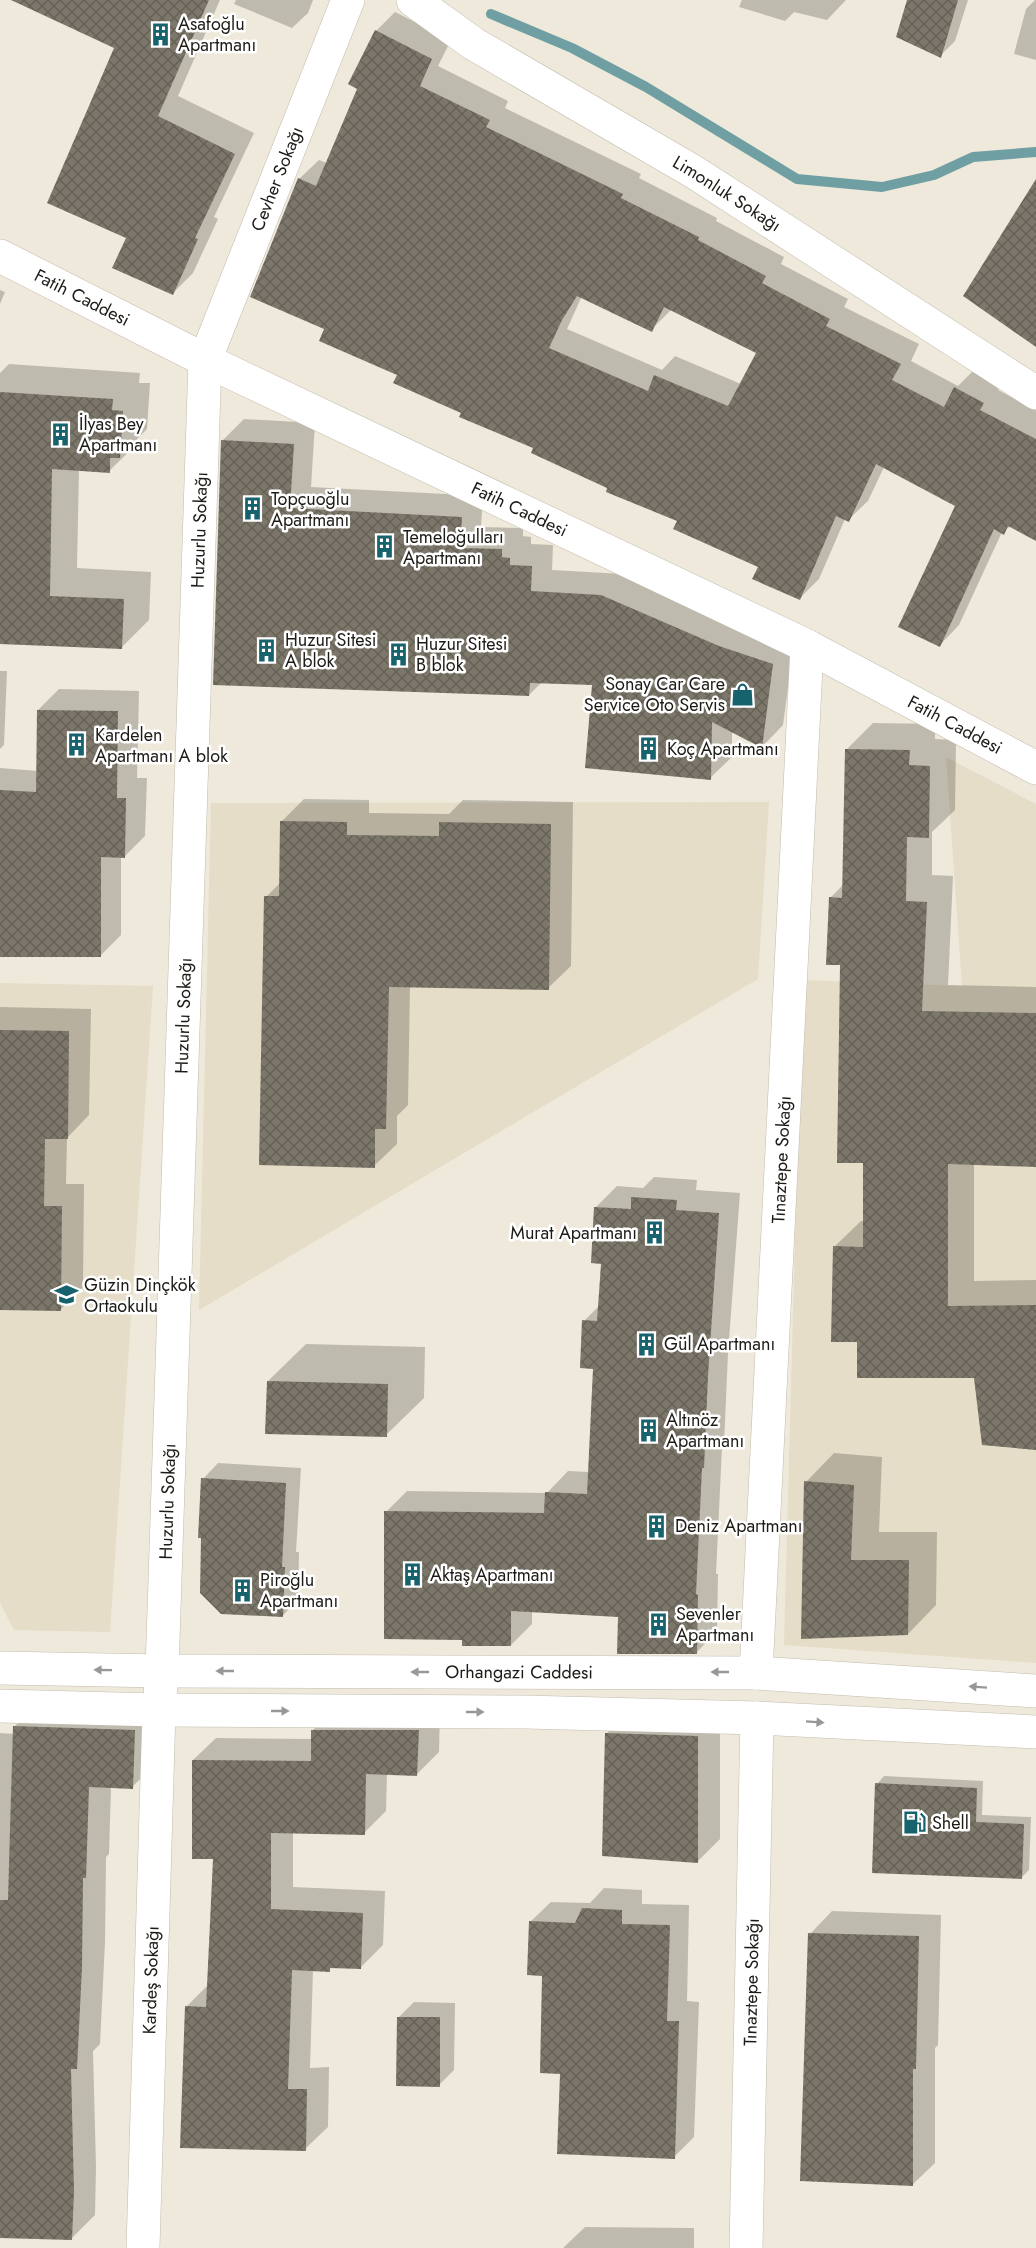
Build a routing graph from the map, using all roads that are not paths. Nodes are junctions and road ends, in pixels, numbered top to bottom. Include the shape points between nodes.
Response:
1 (348, 0) edge
2 (413, 0) edge
3 (0, 256) edge
4 (205, 360) junction
5 (1036, 393) edge
6 (807, 646) junction
7 (1036, 768) edge
8 (0, 1668) edge
9 (162, 1671) junction
10 (756, 1672) junction
11 (1036, 1691) edge
12 (0, 1706) edge
13 (159, 1710) junction
14 (757, 1718) junction
15 (1036, 1732) edge
16 (143, 2248) edge
17 (746, 2248) edge

1 - 4 street, Cevher Sokağı
2 - 5 street, Limonluk Sokağı via 474,44 694,172
3 - 4 street, Fatih Caddesi
4 - 6 street, Fatih Caddesi
4 - 9 street, Huzurlu Sokağı
6 - 7 street, Fatih Caddesi
6 - 10 street, Tınaztepe Sokağı
9 -> 8 street, Orhangazi Caddesi
10 -> 9 street, Orhangazi Caddesi
9 - 13 street, Huzurlu Sokağı
11 -> 10 street, Orhangazi Caddesi
10 - 14 street, Tınaztepe Sokağı
12 - 13 street
13 -> 14 street
13 - 16 street, Kardeş Sokağı
14 -> 15 street
14 - 17 street, Tınaztepe Sokağı

